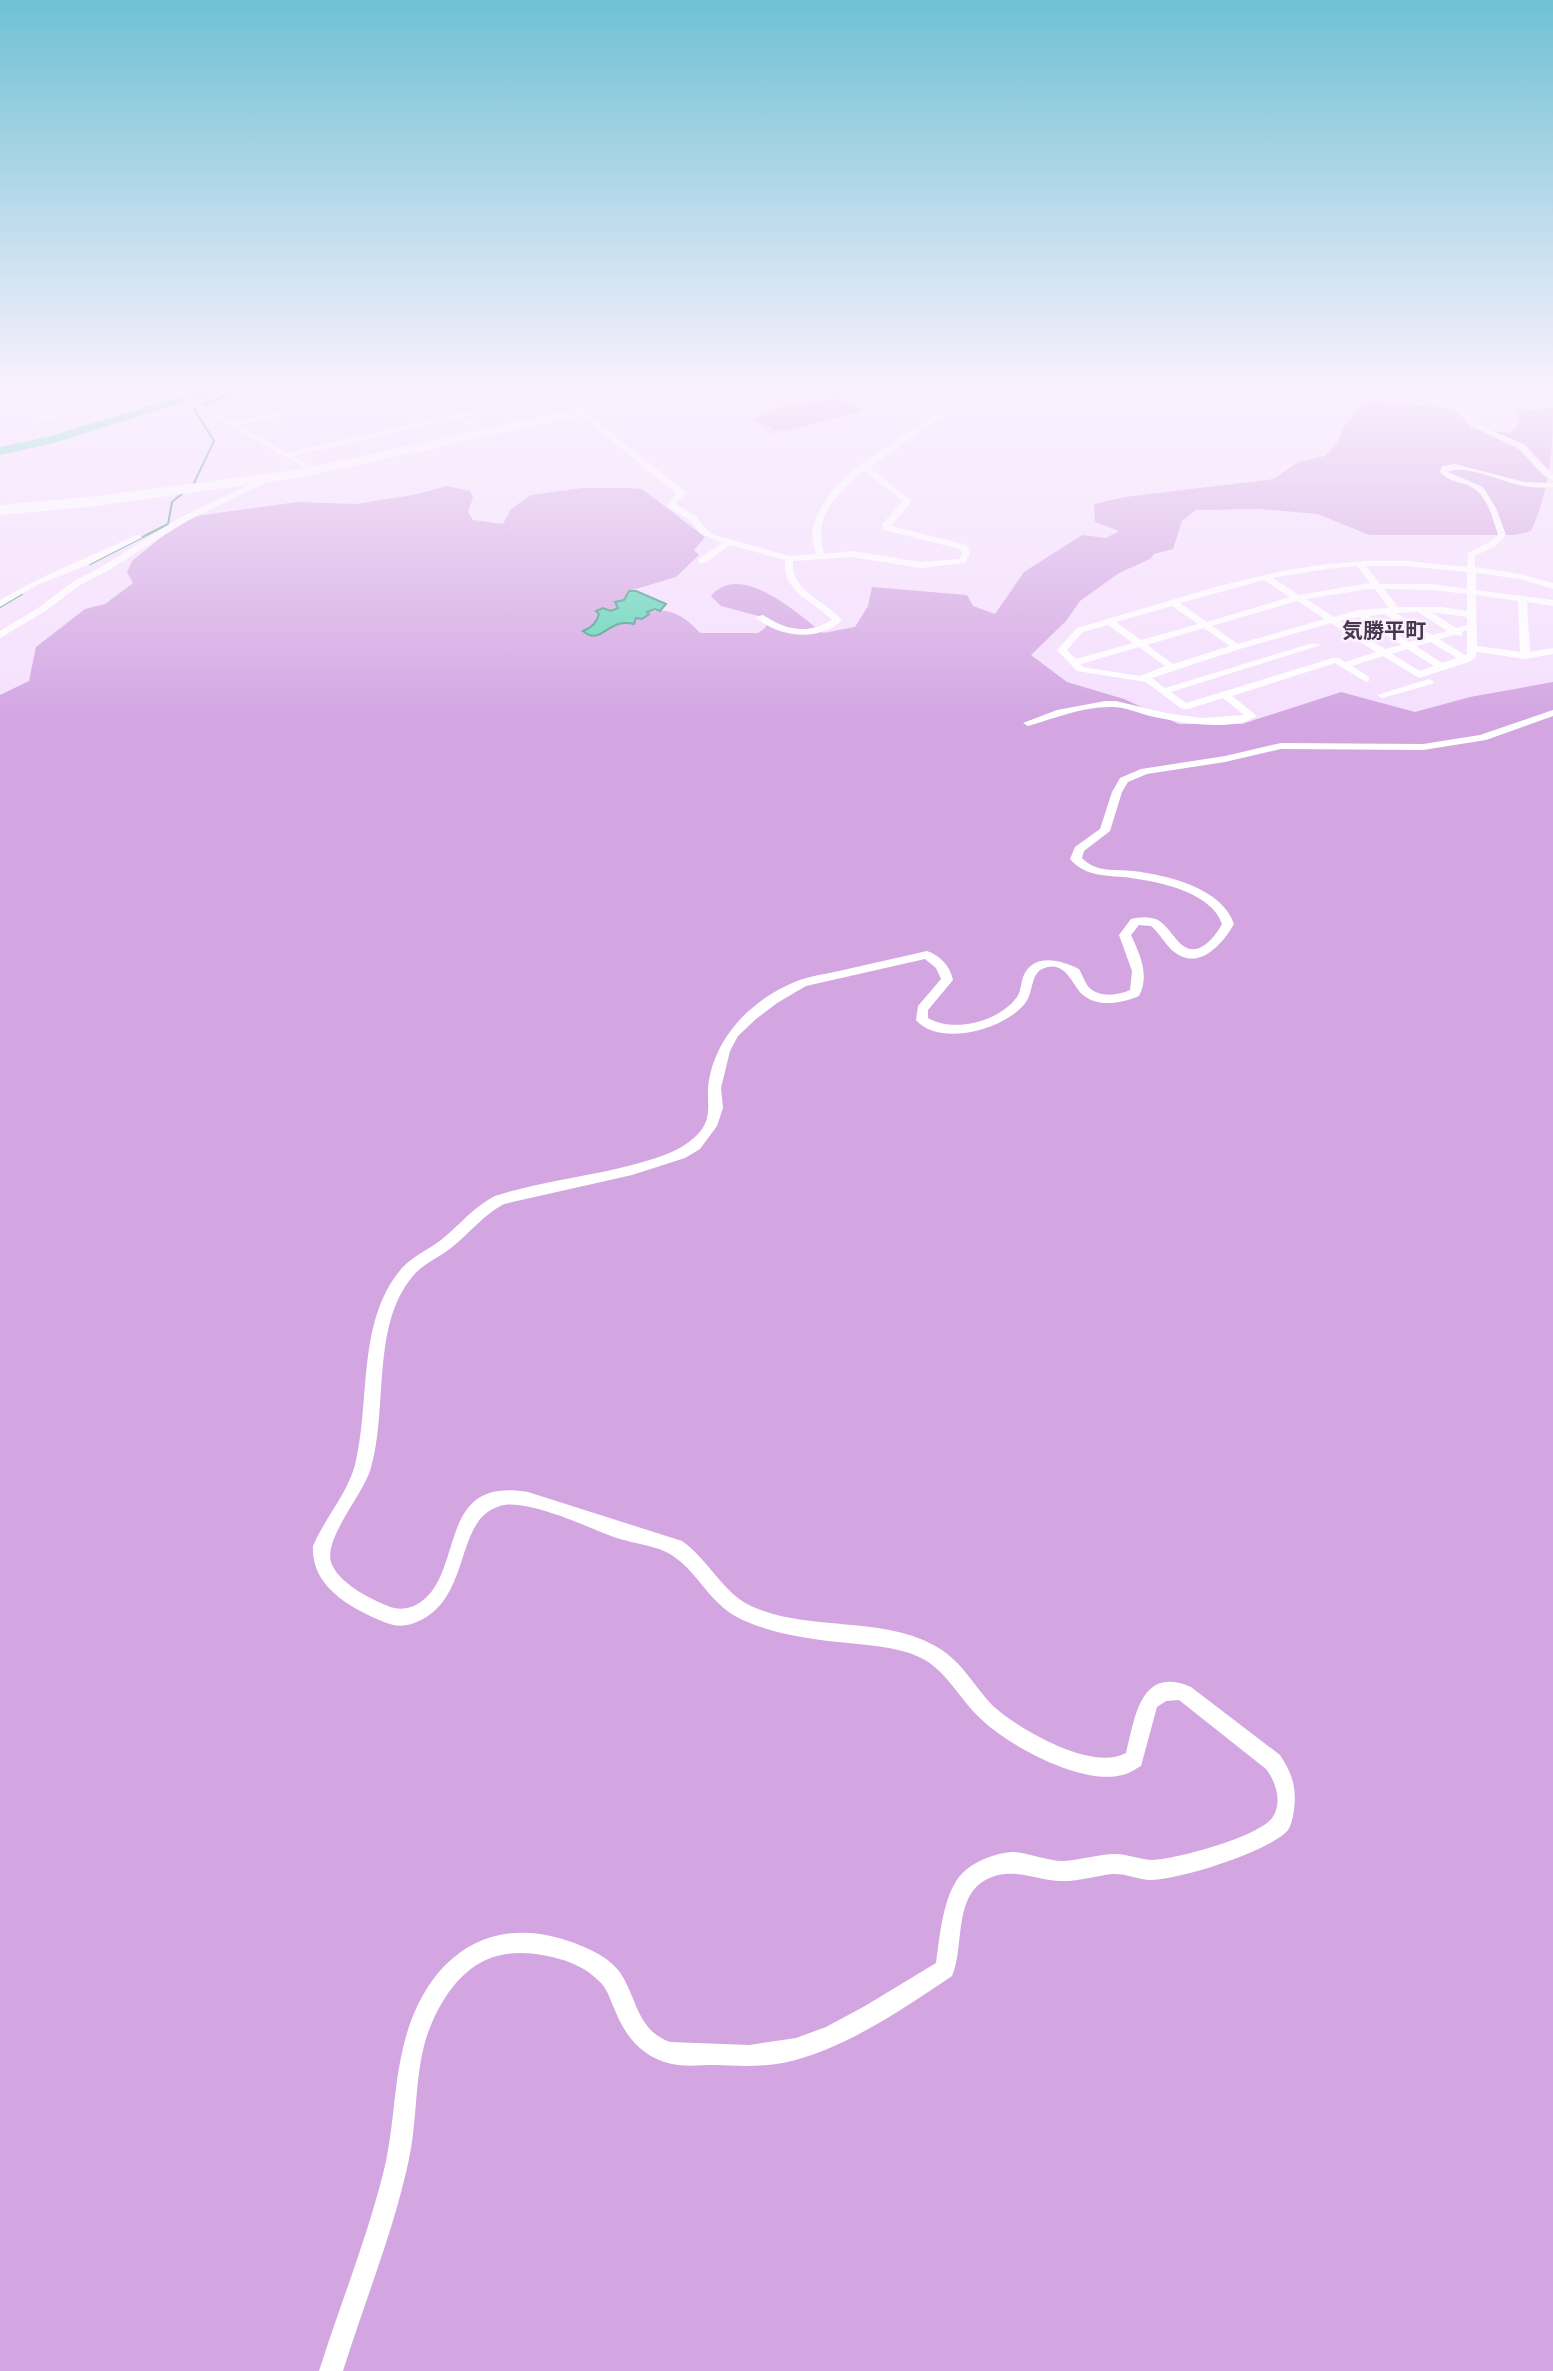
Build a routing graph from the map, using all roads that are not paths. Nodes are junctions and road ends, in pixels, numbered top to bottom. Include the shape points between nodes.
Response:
1 (131, 497) edge
2 (229, 497) edge
3 (679, 497) edge
4 (835, 497) edge
5 (901, 497) edge
6 (1485, 497) edge
7 (0, 510) edge
8 (174, 521) junction
9 (730, 541) junction
10 (820, 555) junction
11 (789, 559) junction
12 (702, 561) dead end
13 (1360, 564) junction
14 (1470, 569) junction
15 (1262, 576) junction
16 (1378, 586) junction
17 (1553, 586) edge
18 (1472, 592) junction
19 (1298, 598) junction
20 (1522, 599) junction
21 (1, 603) edge
22 (1553, 603) edge
23 (1174, 604) junction
24 (1390, 610) junction
25 (1421, 610) junction
26 (1105, 612) dead end
27 (1357, 613) junction
28 (1472, 615) junction
29 (760, 617) dead end
30 (1332, 620) junction
31 (1114, 621) junction
32 (1205, 625) junction
33 (1472, 626) junction
34 (1294, 631) junction
35 (1455, 631) junction
36 (0, 635) edge
37 (1430, 639) junction
38 (1256, 642) junction
39 (1141, 643) junction
40 (1315, 645) junction
41 (1408, 645) junction
42 (1472, 645) junction
43 (1237, 648) junction
44 (1553, 651) edge
45 (1221, 652) junction
46 (1382, 653) junction
47 (1525, 656) junction
48 (1278, 657) junction
49 (1466, 660) junction
50 (1340, 662) junction
51 (1074, 663) junction
52 (1184, 663) junction
53 (1172, 667) junction
54 (1242, 667) junction
55 (1443, 668) junction
56 (1300, 672) junction
57 (1419, 675) junction
58 (1140, 678) junction
59 (1206, 679) junction
60 (1366, 680) dead end
61 (1265, 684) junction
62 (1164, 691) junction
63 (1227, 695) junction
64 (1382, 695) dead end
65 (1553, 713) edge
66 (1028, 723) dead end
67 (331, 2371) edge

1 - 7 highway
2 - 8 street
3 - 9 street via 673,507 704,532
4 - 10 street via 820,512 816,535
5 - 10 street via 908,502 887,528 958,544 966,549 958,562 921,565 851,554
6 - 14 street via 1502,533 1498,541 1472,553
8 - 21 street via 34,583
8 - 36 street
9 - 11 street
9 - 12 street
10 - 11 street
11 - 29 street via 790,577 804,597 837,620 824,627 790,632
13 - 14 street
13 - 15 street
13 - 16 street
14 - 17 street via 1530,577
14 - 18 street
15 - 19 street
15 - 23 street
16 - 18 street
16 - 19 street
16 - 24 street
18 - 20 street
18 - 28 street
19 - 30 street
19 - 32 street
20 - 22 street
20 - 47 street
23 - 31 street
23 - 32 street
24 - 25 street
24 - 27 street
24 - 37 street
25 - 28 street
25 - 35 street
26 - 31 street
27 - 30 street
27 - 41 street
28 - 33 street
30 - 34 street
30 - 46 street
31 - 39 street
31 - 51 street via 1079,631 1062,650
32 - 39 street
32 - 43 street
33 - 35 street
33 - 42 street
34 - 38 street
34 - 40 street
35 - 37 street
35 - 42 street
37 - 41 street
37 - 49 street
38 - 43 street
38 - 48 street
39 - 51 street
39 - 53 street
40 - 48 street
40 - 50 street
41 - 46 street
41 - 55 street
42 - 47 street
42 - 49 street via 1472,656
43 - 45 street
44 - 47 street
45 - 52 street
45 - 54 street
46 - 50 street
46 - 57 street
48 - 54 street
48 - 56 street
49 - 55 street
50 - 56 street
50 - 60 street
51 - 58 street via 1084,671
52 - 53 street
52 - 59 street
53 - 58 street
54 - 59 street
54 - 61 street
55 - 57 street
56 - 61 street
57 - 64 street via 1434,684
58 - 62 street
59 - 62 street
59 - 63 street
61 - 63 street
62 - 63 street via 1185,707
63 - 66 street via 1252,716 1208,722 1102,704
65 - 67 street via 1482,738 1423,747 1281,746 1127,778 1117,792 1104,831 1079,849 1076,859 1091,870 1157,880 1224,909 1228,924 1209,949 1197,954 1184,952 1159,925 1135,922 1125,935 1138,968 1135,993 1118,999 1096,995 1082,988 1075,972 1058,964 1045,965 1028,978 1023,998 1013,1010 954,1030 922,1020 922,1009 947,980 946,971 927,955 803,983 770,1002 728,1041 714,1088 717,1106 696,1144 634,1169 500,1200 485,1207 405,1275 377,1353 363,1465 322,1546 323,1569 345,1591 388,1616 401,1618 428,1610 444,1590 461,1534 477,1512 493,1499 520,1497 668,1543 689,1555 718,1589 753,1616 820,1632 876,1637 935,1656 990,1716 1066,1759 1111,1770 1130,1764 1149,1702 1166,1692 1185,1693 1273,1762 1282,1775 1287,1805 1282,1822 1264,1836 1162,1869 1116,1864 1061,1871 1013,1862 982,1871 967,1882 955,1909 945,1969 902,1996 795,2049 757,2055 671,2054 635,2032 613,1980 584,1957 550,1945 510,1942 479,1950 450,1973 423,2016 411,2050 399,2154 387,2203

